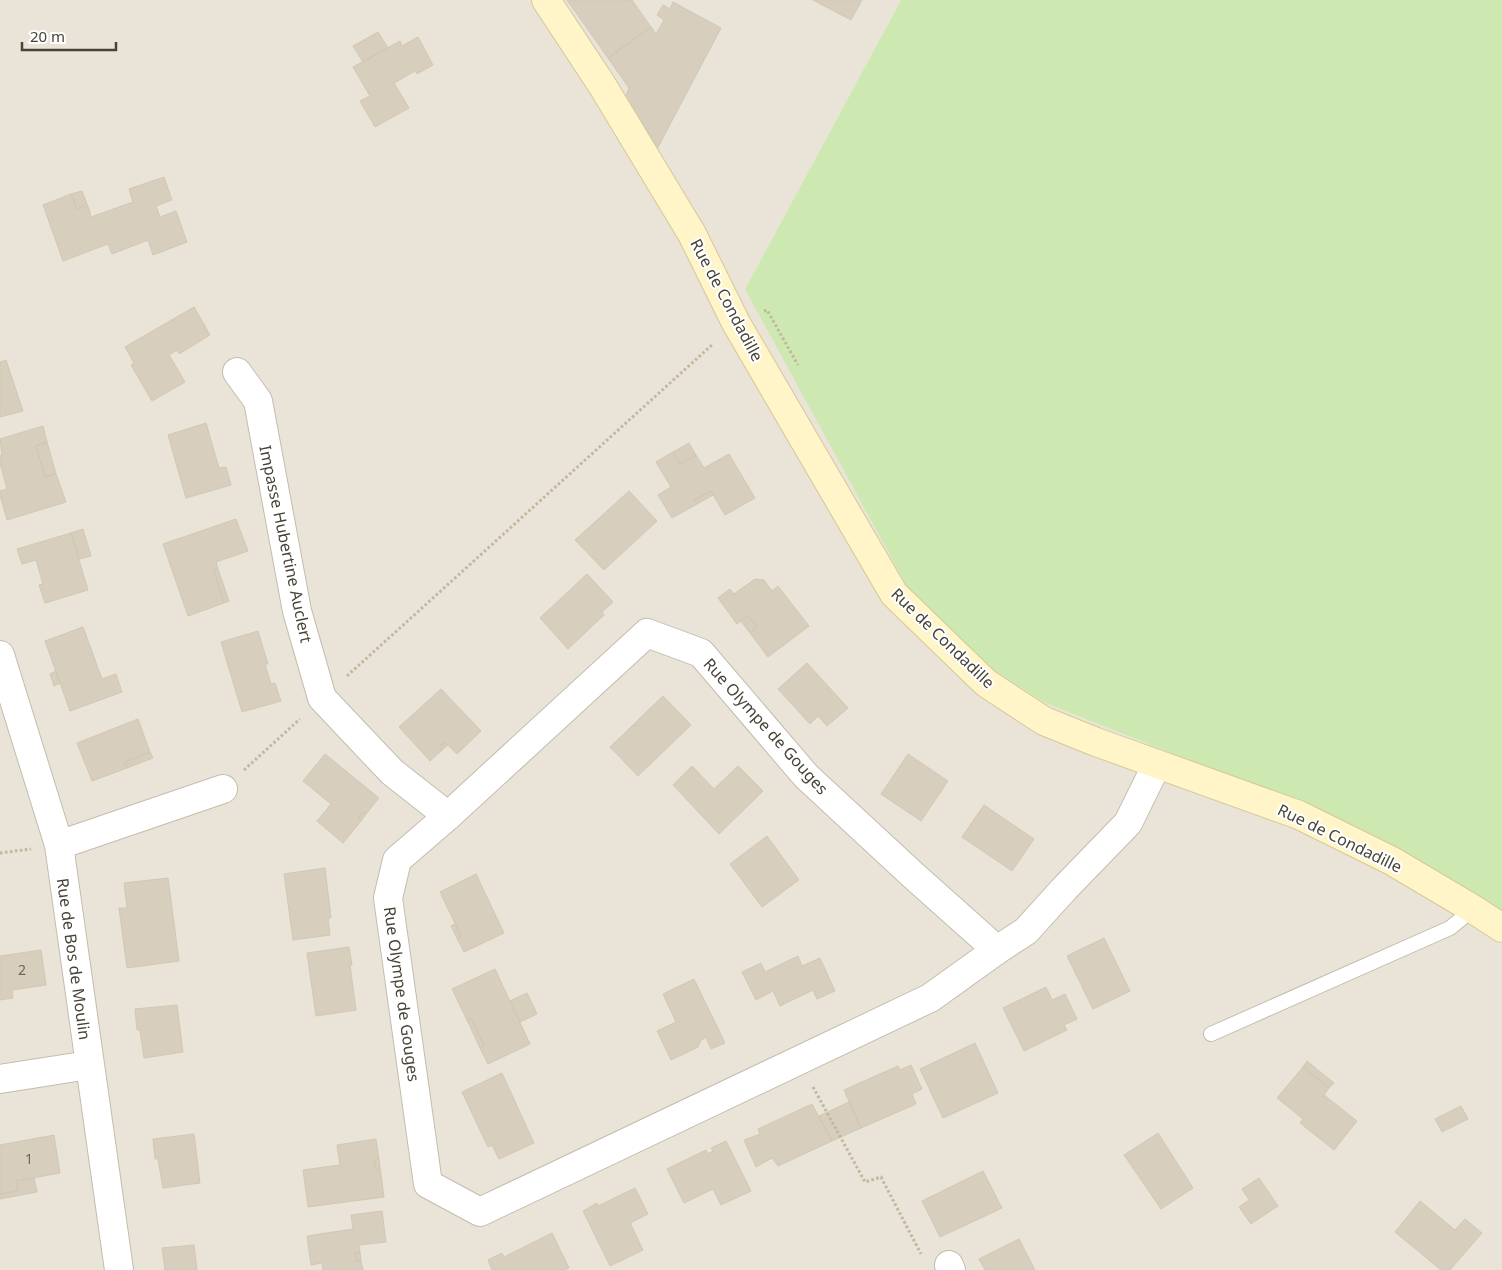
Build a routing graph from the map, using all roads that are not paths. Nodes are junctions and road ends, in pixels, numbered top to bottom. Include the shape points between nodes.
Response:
1 (546, 0) edge
2 (236, 372) dead end
3 (0, 655) edge
4 (1157, 764) junction
5 (224, 789) road end
6 (448, 816) junction
7 (58, 845) junction
8 (1474, 909) junction
9 (1502, 928) edge
10 (997, 950) junction
11 (1211, 1034) dead end
12 (89, 1066) junction
13 (0, 1080) edge
14 (119, 1270) edge

1 - 4 street, Rue de Condadille via 602,85 692,234 736,323 894,594 986,683 1044,721
2 - 6 street, Impasse Hubertine Auclert via 258,401 297,611 322,698 392,772
3 - 7 street, Rue de Bos de Moulin
4 - 8 street, Rue de Condadille via 1299,815 1392,861
4 - 10 street, Rue Olympe de Gouges via 1128,823 1026,931
5 - 7 street
6 - 10 street, Rue Olympe de Gouges via 647,632 701,653 806,776
6 - 10 street, Rue Olympe de Gouges via 397,860 388,898 428,1184 480,1212 930,998
7 - 12 street, Rue de Bos de Moulin
8 - 9 street, Rue de Condadille
8 - 11 lane via 1450,928
12 - 13 street
12 - 14 street, Rue de Bos de Moulin

